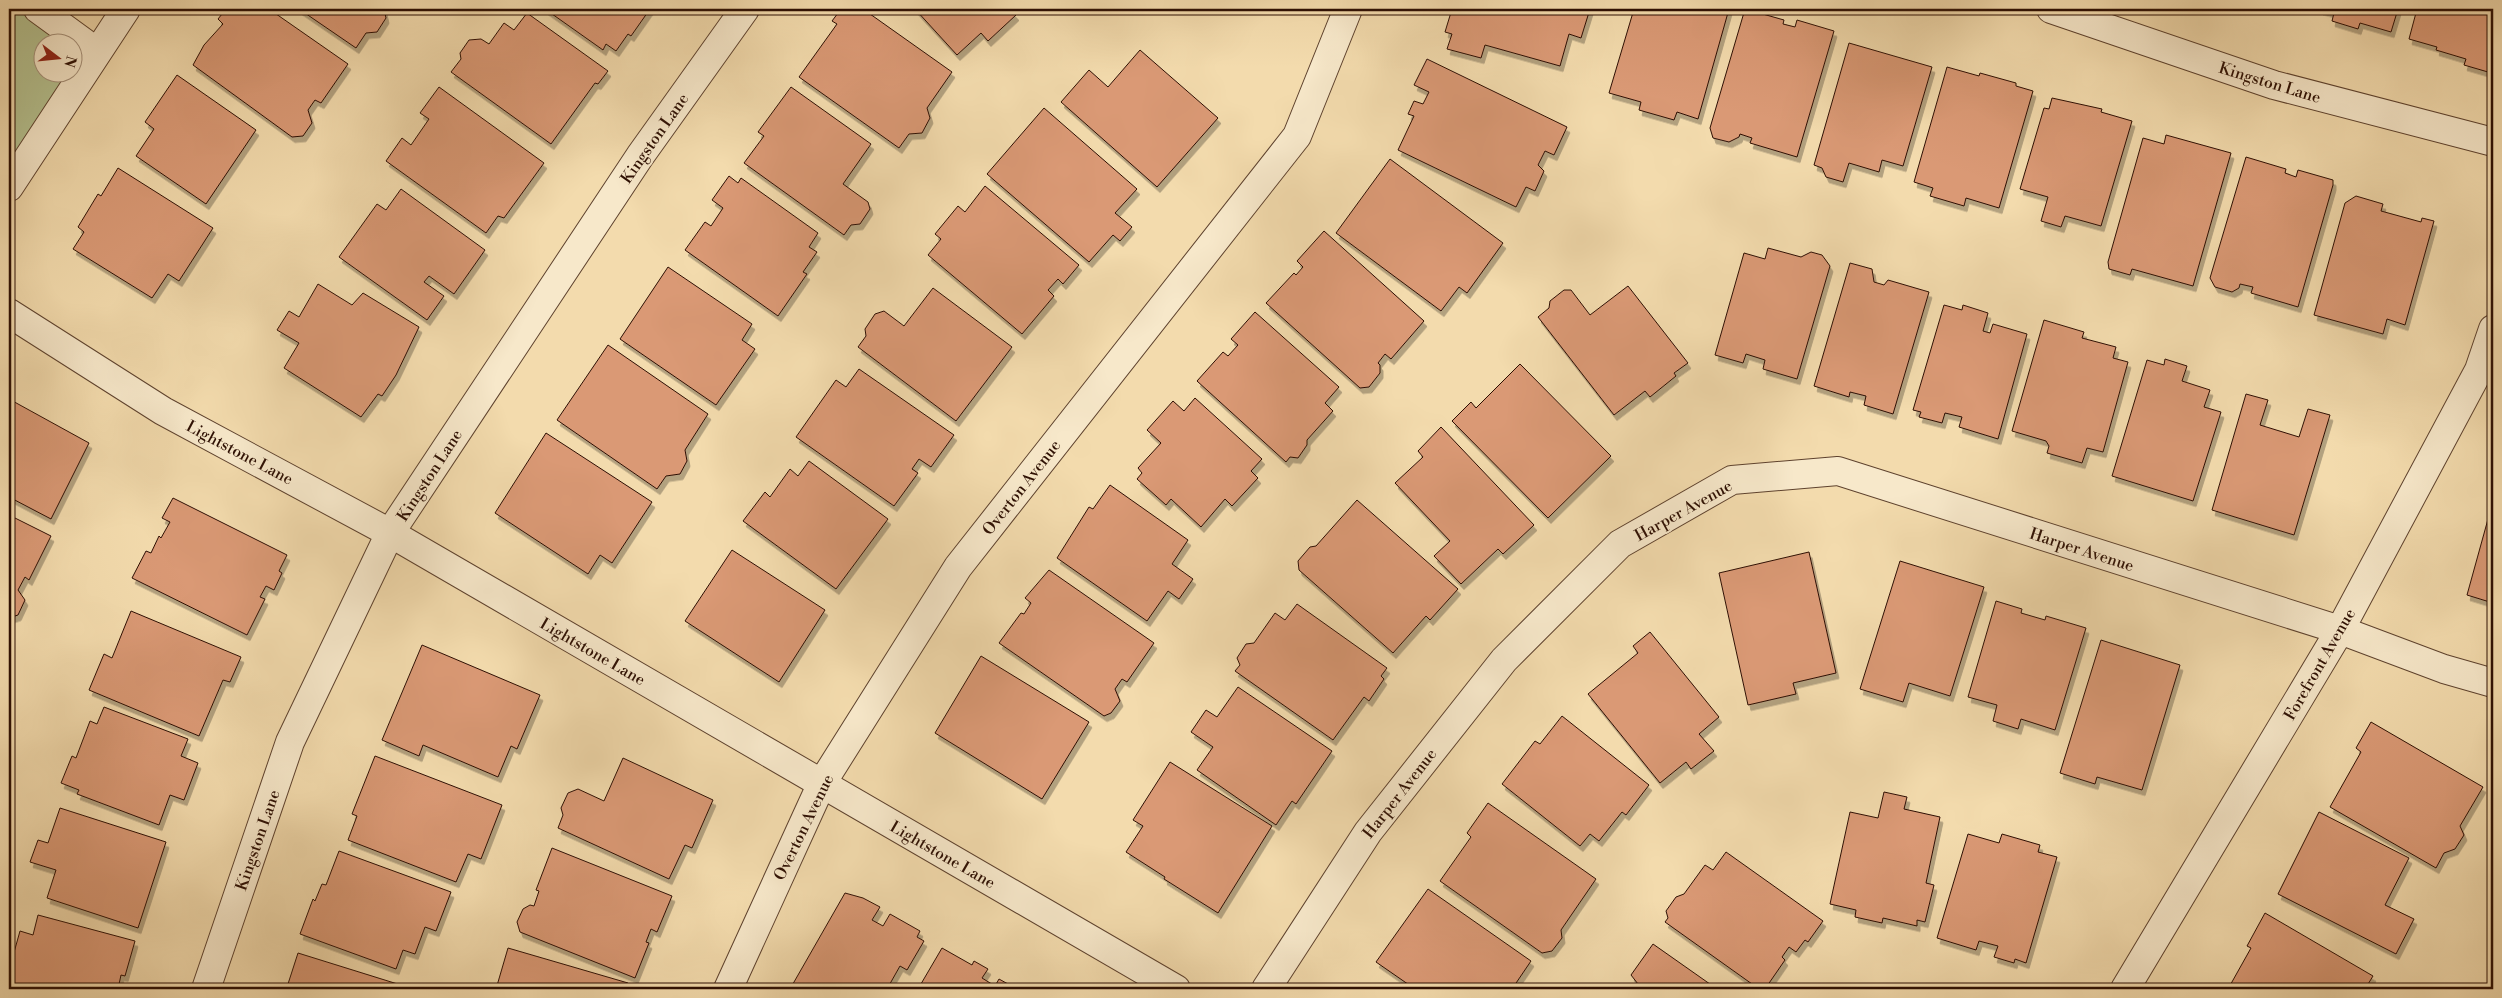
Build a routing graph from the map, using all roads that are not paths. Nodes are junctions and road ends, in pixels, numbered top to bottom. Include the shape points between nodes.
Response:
1 (38, 9) edge
2 (126, 9) edge
3 (746, 9) edge
4 (1348, 9) edge
5 (2051, 9) edge
6 (97, 52) junction
7 (2493, 142) edge
8 (9, 187) edge
9 (9, 313) edge
10 (2493, 329) edge
11 (390, 534) junction
12 (2340, 630) junction
13 (2493, 683) edge
14 (822, 783) junction
15 (206, 989) edge
16 (728, 989) edge
17 (1176, 989) edge
18 (1266, 989) edge
19 (2125, 989) edge

1 - 6 street
2 - 6 street
3 - 11 street, Kingston Lane via 635,164
4 - 14 street, Overton Avenue via 1297,136 958,567
5 - 7 street, Kingston Lane via 2274,85
6 - 8 street
9 - 11 street, Lightstone Lane via 163,411
10 - 12 street, Forefront Avenue via 2479,370
11 - 14 street, Lightstone Lane
11 - 15 street, Kingston Lane via 290,742
12 - 13 street, Harper Avenue
12 - 18 street, Harper Avenue via 1838,472 1732,480 1620,544 1504,660 1368,832
12 - 19 street, Forefront Avenue
14 - 16 street, Overton Avenue
14 - 17 street, Lightstone Lane

